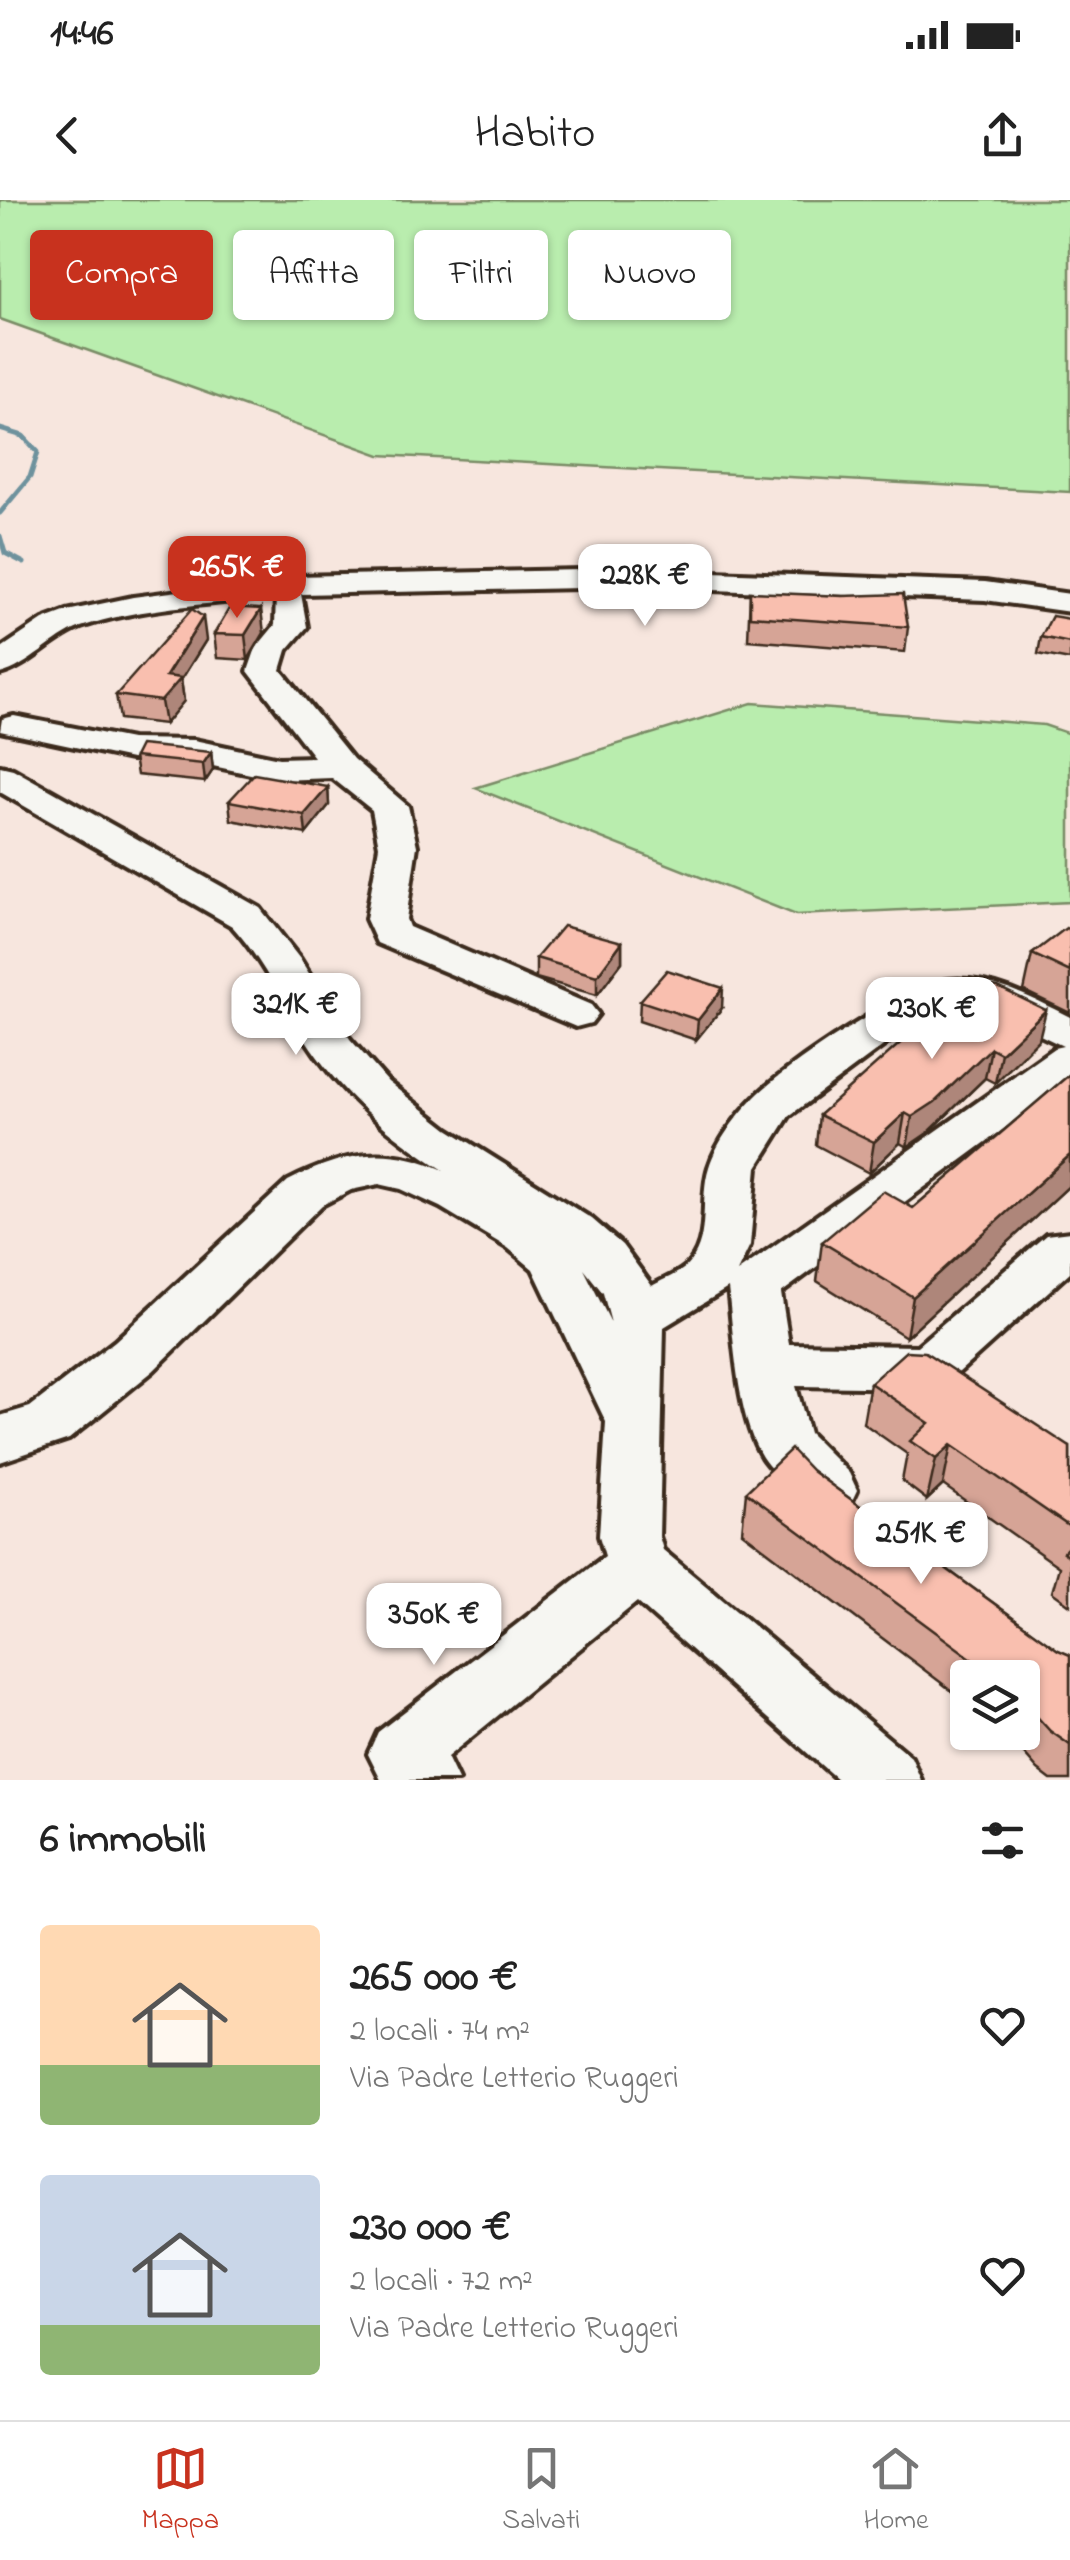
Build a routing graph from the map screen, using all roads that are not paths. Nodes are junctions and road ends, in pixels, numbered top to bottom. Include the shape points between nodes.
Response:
1 (1066, 588) edge
2 (543, 589) junction
3 (227, 594) junction
4 (890, 597) junction
5 (289, 599) junction
6 (1070, 621) edge
7 (0, 664) edge
8 (14, 726) dead end
9 (340, 767) junction
10 (0, 777) edge
11 (576, 1014) dead end
12 (1070, 1034) edge
13 (1070, 1058) edge
14 (1064, 1248) dead end
15 (638, 1317) junction
16 (765, 1364) junction
17 (635, 1424) junction
18 (0, 1439) edge
19 (861, 1514) edge
20 (638, 1565) junction
21 (424, 1780) edge
22 (887, 1780) edge

1 - 4 street
2 - 3 street via 334,583
2 - 4 street via 689,599
2 - 5 street
3 - 5 street
3 - 7 street via 78,618
4 - 6 street
5 - 9 street via 291,628 272,648 264,671
8 - 9 street via 279,769
9 - 11 street via 390,806 398,846 386,920 391,934
10 - 15 street via 246,917 358,1079 405,1122 598,1252 635,1296
12 - 15 street via 1000,999 968,992 944,993 899,1014 773,1105 733,1167 725,1245 708,1278
13 - 16 street via 754,1286
14 - 16 street via 928,1366
15 - 17 street
16 - 19 street via 784,1444
17 - 18 street via 553,1258 457,1195 379,1168 338,1176 305,1193 134,1356 48,1423
17 - 20 street via 630,1536
20 - 21 street via 400,1754
20 - 22 street

